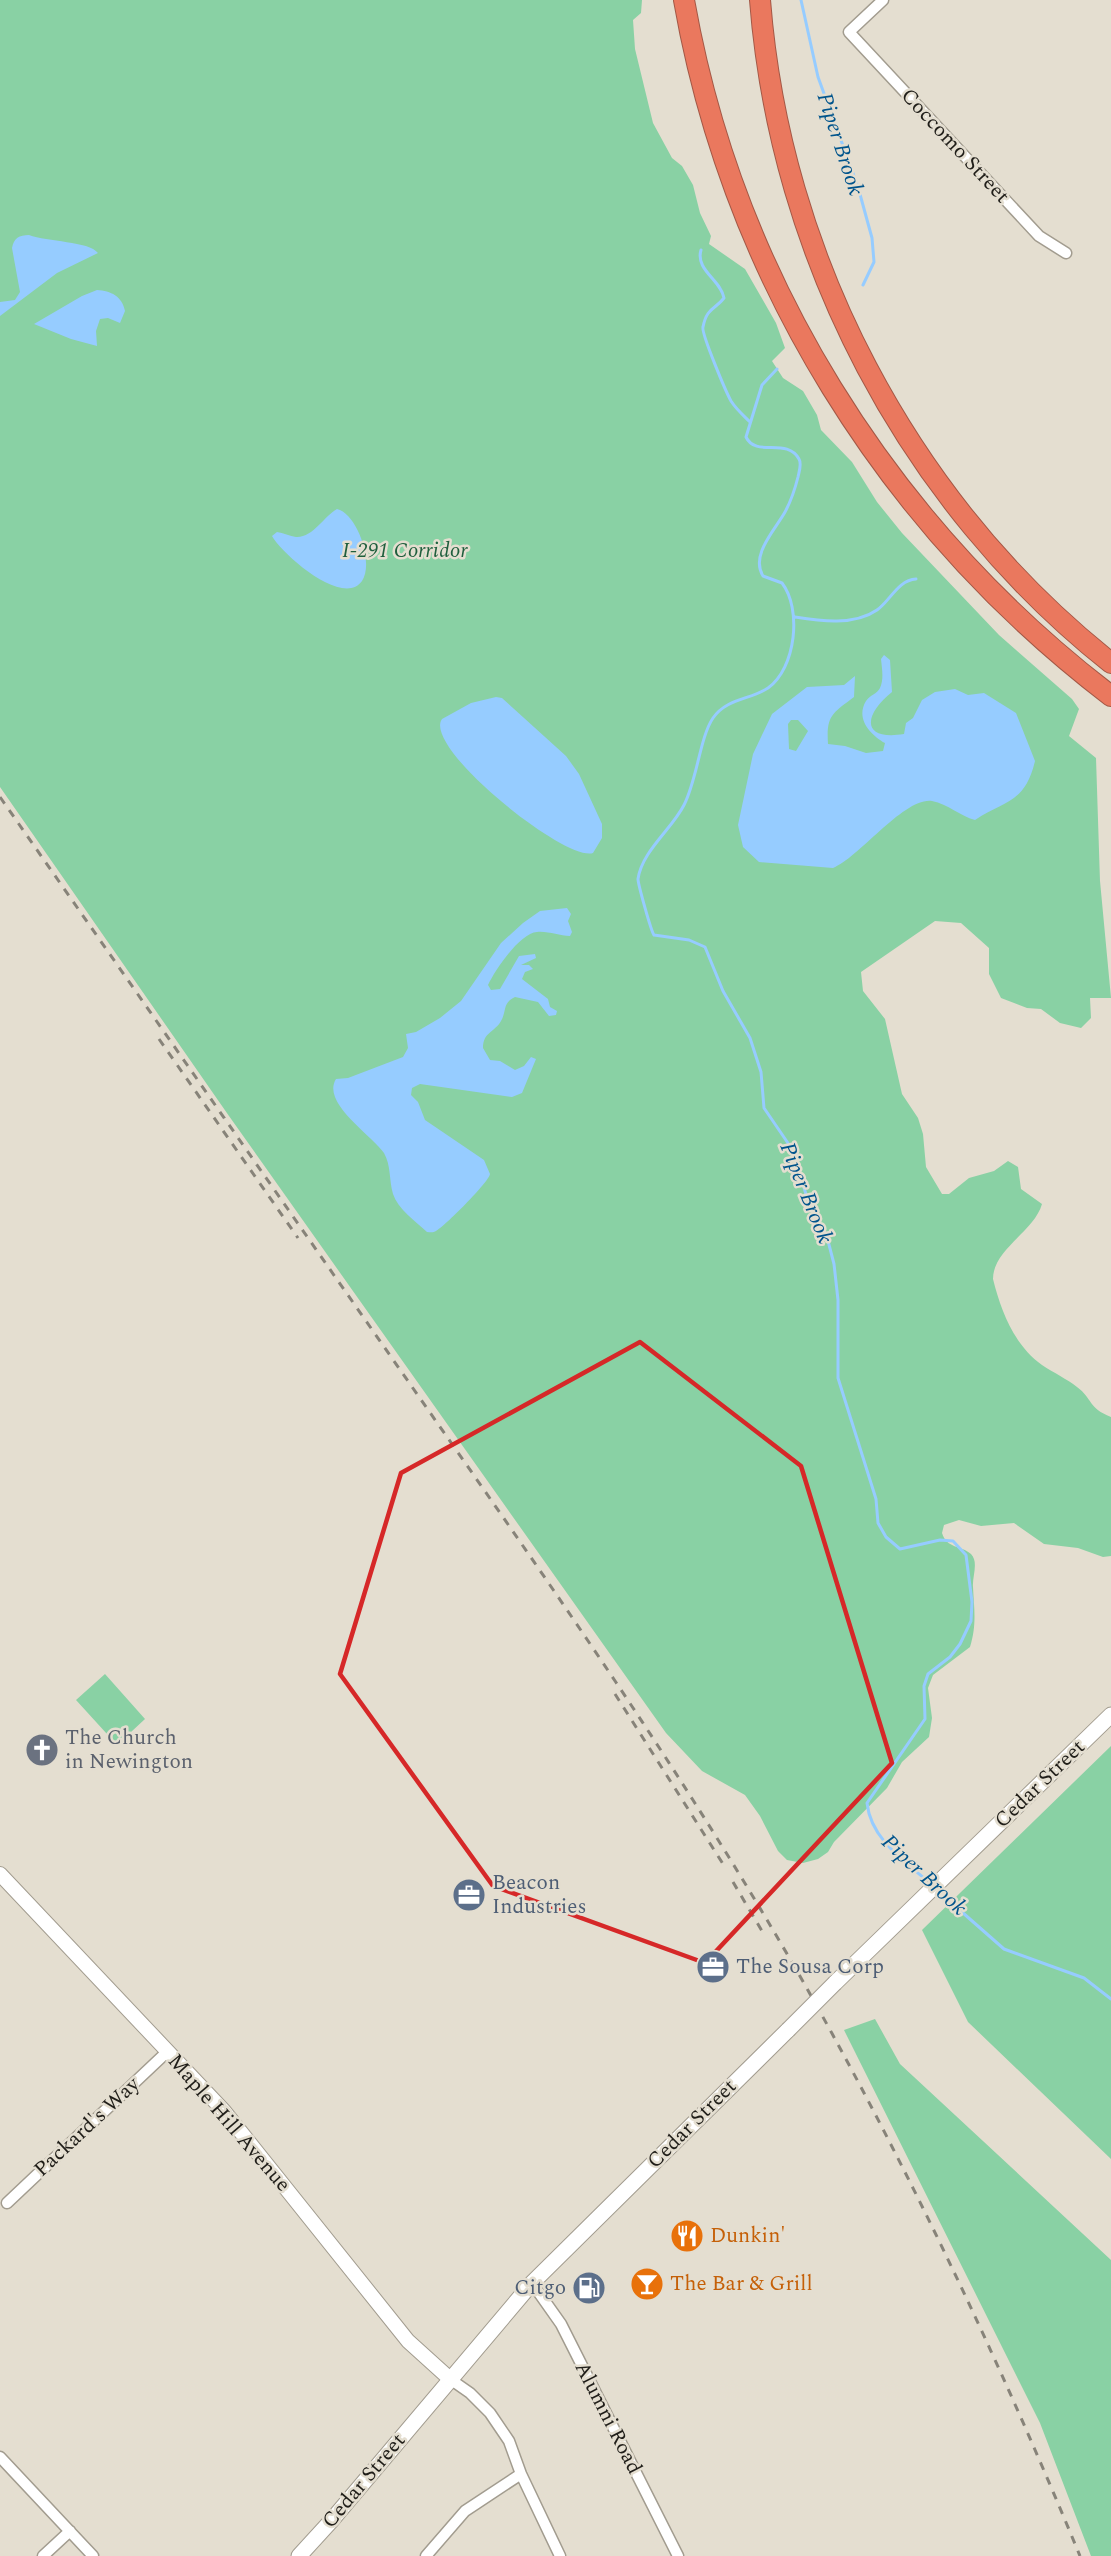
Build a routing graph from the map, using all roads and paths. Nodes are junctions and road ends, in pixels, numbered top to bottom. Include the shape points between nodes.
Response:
1 (684, 0) edge
2 (760, 0) edge
3 (883, 0) edge
4 (1066, 253) dead end
5 (1111, 663) edge
6 (1111, 696) edge
7 (1111, 1715) edge
8 (0, 1874) edge
9 (168, 2051) junction
10 (7, 2203) dead end
11 (532, 2283) junction
12 (450, 2379) junction
13 (0, 2457) edge
14 (521, 2474) junction
15 (70, 2531) junction
16 (43, 2556) edge
17 (93, 2556) edge
18 (299, 2556) edge
19 (426, 2556) edge
20 (560, 2556) edge
21 (678, 2556) edge

1 - 6 highway via 709,111 735,189 774,283 820,370 874,454 945,542 1024,624
2 - 5 highway via 772,95 793,184 820,266 863,362 904,433 953,503 1017,577
3 - 4 street, Coccomo Street via 849,32 1039,236
7 - 11 main road, Cedar Street, bridge
8 - 9 street, Maple Hill Avenue
9 - 10 street, Packard's Way
9 - 12 street, Maple Hill Avenue via 224,2111 408,2341
11 - 12 main road, Cedar Street
11 - 21 street, Alumni Road via 561,2324
12 - 14 street via 470,2392 490,2413 509,2441
12 - 18 main road, Cedar Street
13 - 15 street
14 - 19 street via 465,2511
14 - 20 street
15 - 16 street
15 - 17 street

